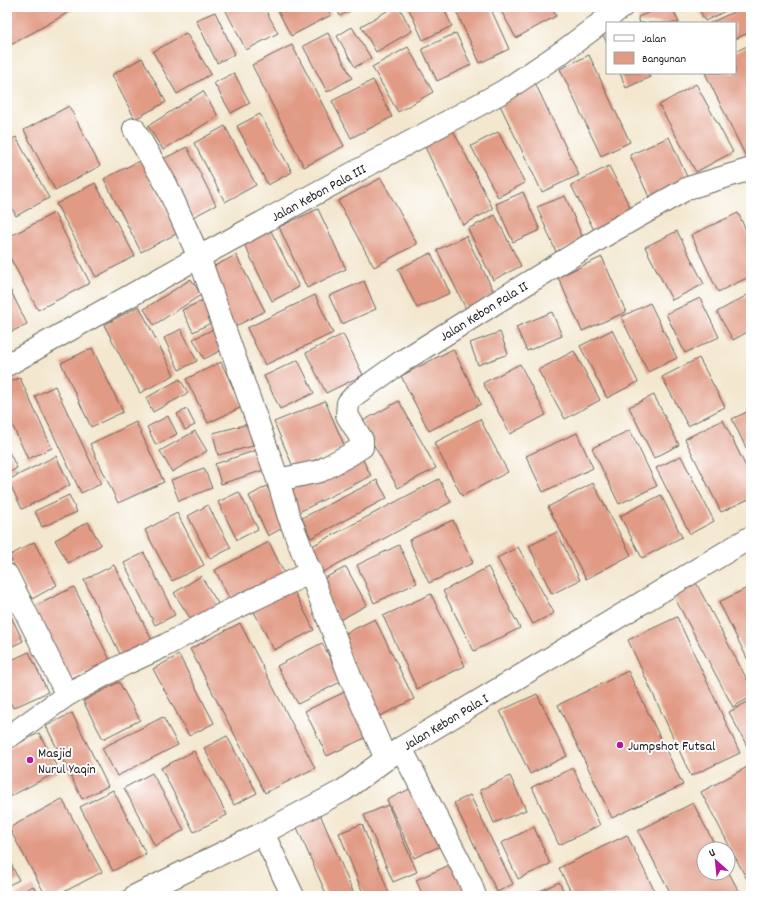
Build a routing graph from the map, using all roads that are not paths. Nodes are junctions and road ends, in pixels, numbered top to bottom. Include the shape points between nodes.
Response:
1 (622, 7) edge
2 (134, 129) dead end
3 (751, 169) edge
4 (199, 257) junction
5 (7, 365) edge
6 (278, 480) junction
7 (751, 537) edge
8 (310, 572) junction
9 (7, 575) edge
10 (67, 695) junction
11 (7, 737) edge
12 (393, 753) junction
13 (263, 833) junction
14 (135, 896) edge
15 (293, 896) edge
16 (475, 896) edge

1 - 4 street, Jalan Kebon Pala III via 504,91
2 - 4 street via 166,184
3 - 6 street, Jalan Kebon Pala II via 688,188 609,233 401,362 356,394 348,404 347,415 362,440 362,447 320,471
4 - 5 street, Jalan Kebon Pala III
4 - 6 street
6 - 8 street
7 - 12 street, Jalan Kebon Pala I
8 - 10 street
8 - 12 street via 351,679
9 - 10 street
10 - 11 street
12 - 13 street, Jalan Kebon Pala I via 344,790
12 - 16 street via 470,882
13 - 14 street, Jalan Kebon Pala I
13 - 15 street

